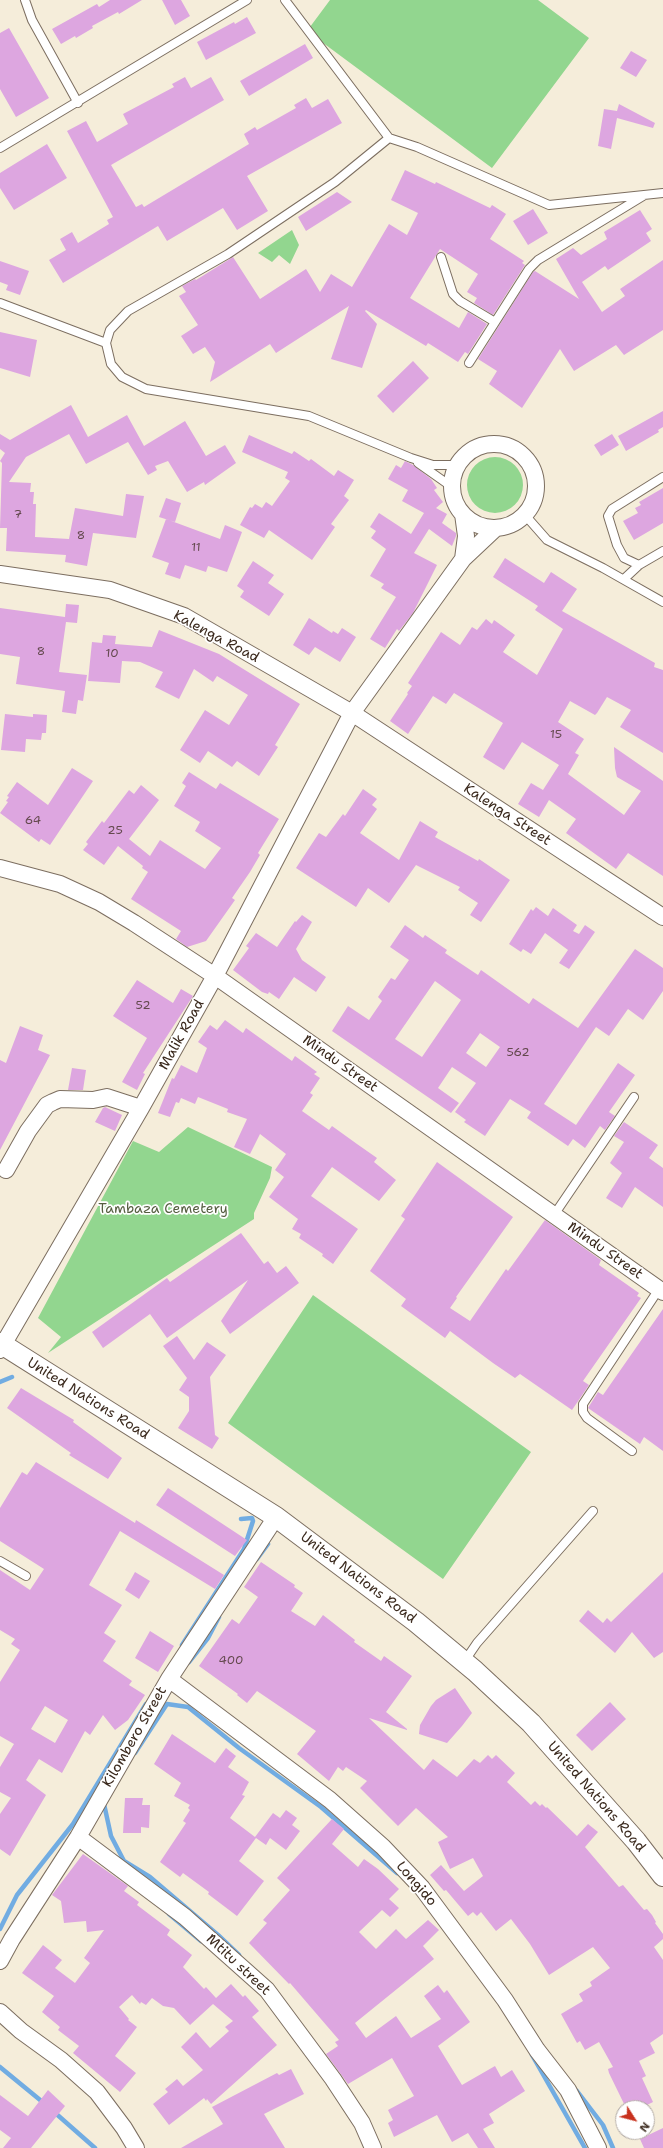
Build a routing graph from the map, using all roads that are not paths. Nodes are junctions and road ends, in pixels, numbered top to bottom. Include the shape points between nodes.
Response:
1 (25, 0) edge
2 (248, 0) edge
3 (286, 0) edge
4 (78, 103) junction
5 (389, 138) junction
6 (0, 148) edge
7 (663, 193) edge
8 (645, 195) junction
9 (441, 257) dead end
10 (0, 303) edge
11 (495, 322) junction
12 (106, 343) junction
13 (469, 363) dead end
14 (468, 453) junction
15 (411, 458) junction
16 (663, 477) edge
17 (452, 487) junction
18 (462, 514) junction
19 (524, 516) junction
20 (496, 528) junction
21 (663, 551) edge
22 (463, 559) junction
23 (639, 565) junction
24 (0, 574) edge
25 (624, 579) junction
26 (663, 602) edge
27 (352, 713) junction
28 (0, 868) edge
29 (663, 917) edge
30 (214, 976) junction
31 (634, 1097) dead end
32 (141, 1108) junction
33 (6, 1170) dead end
34 (554, 1215) junction
35 (661, 1291) edge
36 (1, 1346) edge
37 (632, 1451) dead end
38 (593, 1511) dead end
39 (276, 1516) junction
40 (0, 1561) edge
41 (26, 1576) dead end
42 (464, 1662) junction
43 (169, 1679) junction
44 (78, 1837) junction
45 (663, 1876) edge
46 (0, 1961) edge
47 (0, 2012) edge
48 (136, 2148) edge
49 (373, 2148) edge
50 (598, 2148) edge

1 - 4 lane via 32,20
2 - 4 lane
3 - 5 lane
4 - 6 lane
5 - 8 lane via 417,147 549,204
5 - 12 lane via 335,182 228,254 128,311 110,330
7 - 8 lane
8 - 11 lane via 538,260 529,269
9 - 11 lane via 453,294
10 - 12 lane
11 - 13 lane
12 - 15 lane via 111,364 122,377 146,389 309,416
14 - 15 lane via 454,465 444,466
14 - 17 street via 456,468
14 - 19 street via 479,446 491,443 504,444 526,457 535,474 536,493 532,505
15 - 17 lane
16 - 23 lane via 612,509 608,516 616,545 624,558
17 - 18 street via 455,501
18 - 20 street via 484,527
18 - 22 street via 466,536
19 - 20 street via 512,524
19 - 25 lane via 547,540
20 - 22 street, Malik Road
21 - 23 lane
22 - 27 street, Malik Road
23 - 25 lane
24 - 27 street, Kalenga Road via 110,590 184,616
25 - 26 lane
27 - 29 street, Kalenga Street
27 - 30 street, Malik Road
28 - 30 street, Mindu Street via 60,884 99,902
30 - 32 street, Malik Road
30 - 34 street, Mindu Street
31 - 34 lane
32 - 33 street via 107,1097 92,1100 60,1099 53,1102 47,1105 28,1131
32 - 36 street, Malik Road
34 - 35 street, Mindu Street
35 - 37 lane via 583,1404 583,1412 587,1418
36 - 39 street, United Nations Road
38 - 42 lane via 477,1643
39 - 42 street, United Nations Road via 416,1622
39 - 43 street, Kilombero Street
40 - 41 lane
42 - 45 street, United Nations Road via 531,1722 636,1841
43 - 44 street, Kilombero Street
43 - 50 street, Longido via 330,1800 383,1847 422,1888 568,2090
44 - 46 street, Kilombero Street
44 - 49 street, Mtitu street via 185,1917 267,1990 337,2085 362,2123
47 - 48 street via 61,2060 96,2092

